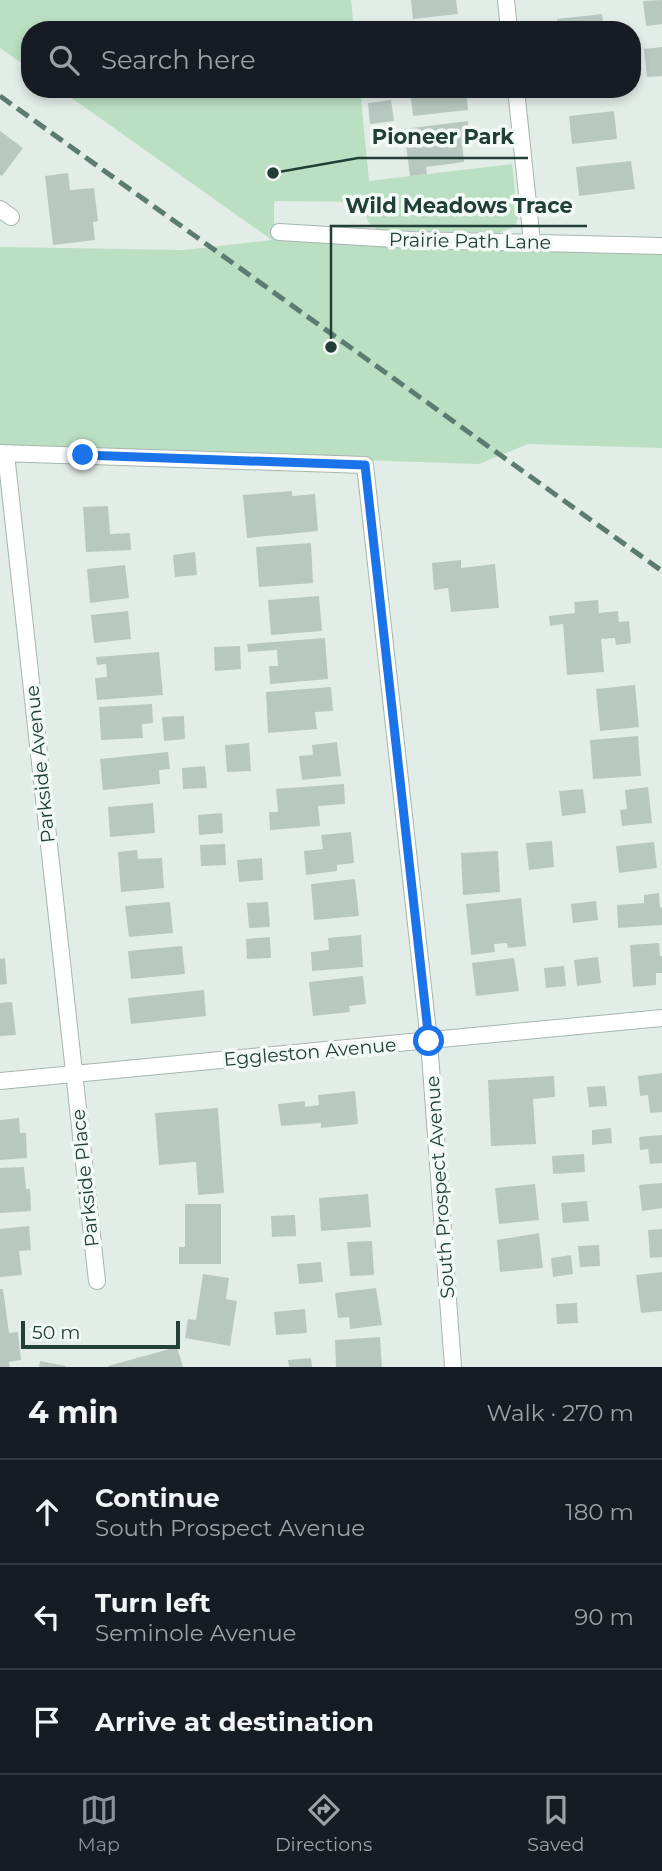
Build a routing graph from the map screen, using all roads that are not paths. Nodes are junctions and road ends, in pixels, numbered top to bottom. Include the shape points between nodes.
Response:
1 (506, 0) edge
2 (508, 21) edge
3 (517, 98) edge
4 (279, 232) dead end
5 (532, 242) junction
6 (662, 246) edge
7 (3, 454) edge
8 (662, 1018) edge
9 (429, 1041) junction
10 (74, 1074) junction
11 (0, 1081) edge
12 (97, 1282) dead end
13 (453, 1367) edge

1 - 2 street
3 - 5 street
4 - 5 street, Prairie Path Lane
5 - 6 street, Prairie Path Lane
7 - 9 street, South Prospect Avenue via 365,465
7 - 10 street, Parkside Avenue
8 - 9 street, Eggleston Avenue
9 - 10 street, Eggleston Avenue
9 - 13 street, South Prospect Avenue
10 - 11 street, Eggleston Avenue
10 - 12 street, Parkside Place

